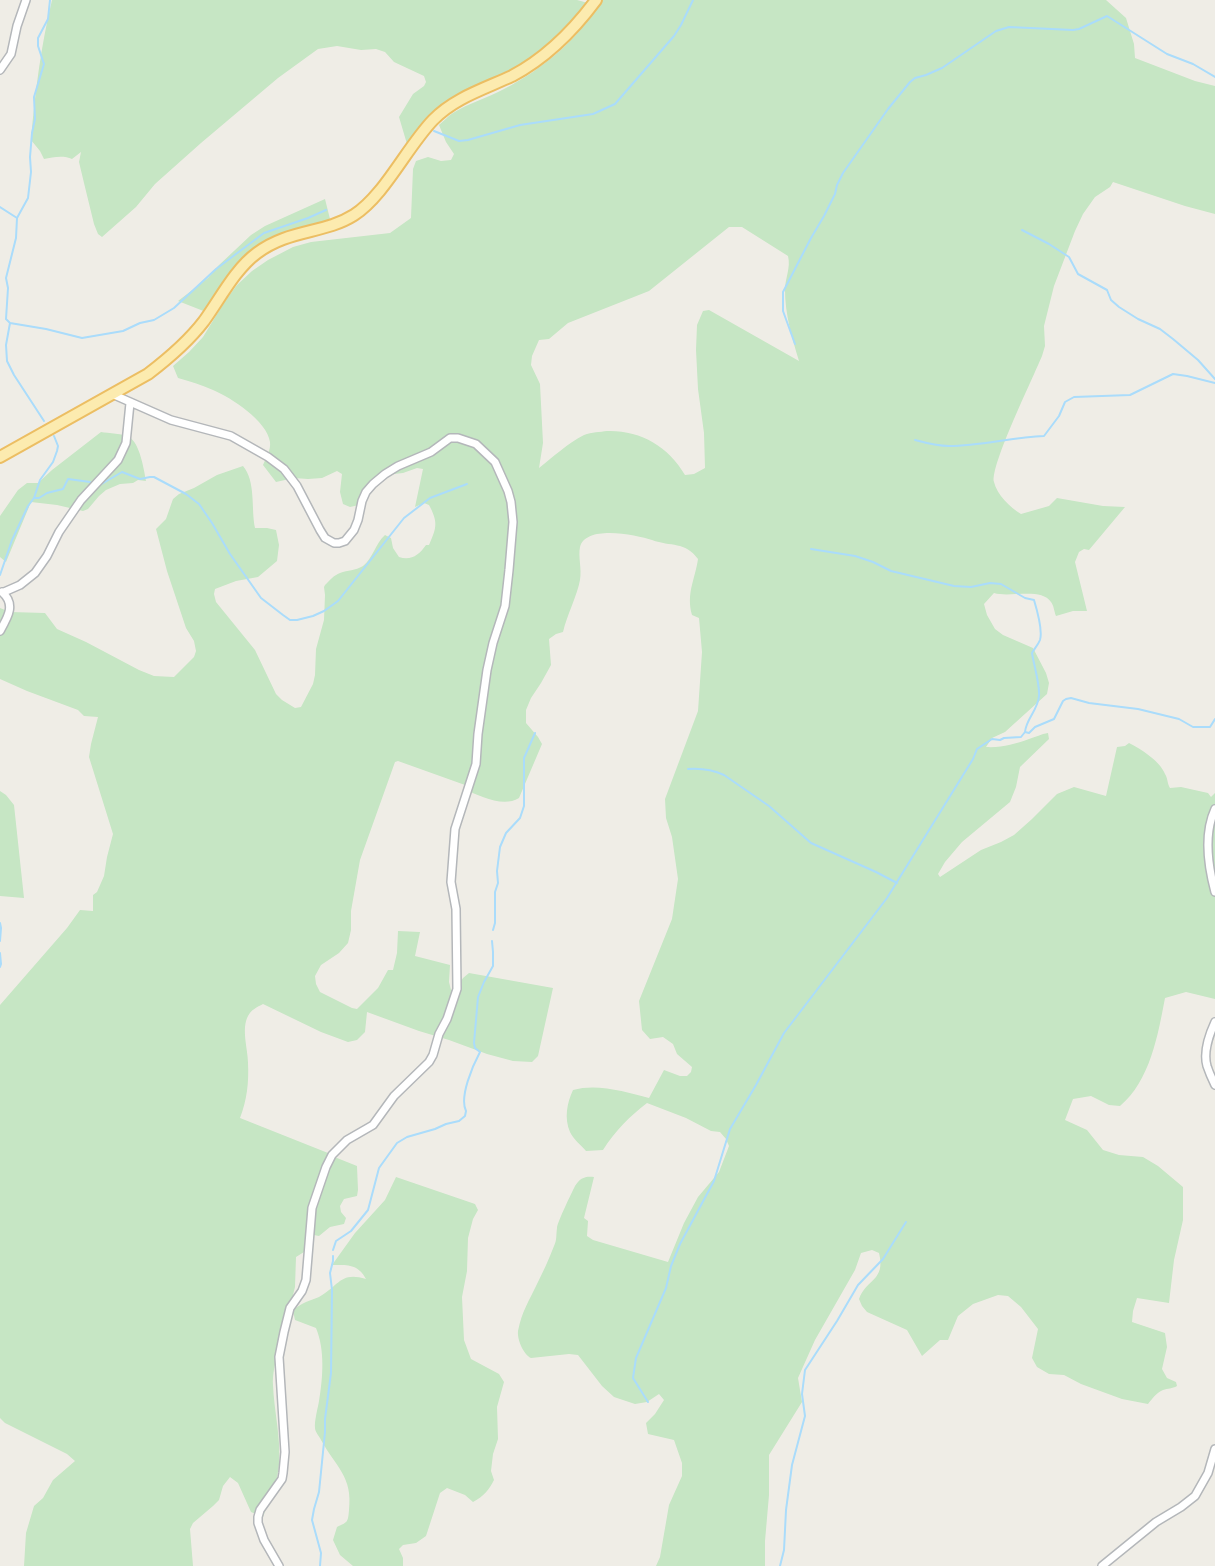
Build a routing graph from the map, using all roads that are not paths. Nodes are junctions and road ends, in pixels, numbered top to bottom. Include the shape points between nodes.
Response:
1 (26, 0) edge
2 (596, 0) edge
3 (0, 70) edge
4 (112, 394) junction
5 (130, 403) junction
6 (0, 457) edge
7 (2, 591) edge
8 (0, 631) edge
9 (1215, 809) edge
10 (1215, 892) edge
11 (1215, 1022) edge
12 (1215, 1085) edge
13 (1215, 1449) edge
14 (279, 1566) edge
15 (1102, 1566) edge

1 - 3 street via 11,54
2 - 4 main road via 556,46 532,64 463,98 433,119 387,181 356,214 338,223 282,238 255,254 203,322 168,359
4 - 5 street
4 - 6 main road
5 - 7 street via 128,434 118,460 81,500 35,573 20,585
5 - 14 street via 171,420 231,436 268,457 284,469 325,538 334,543 345,541 354,530 362,501 373,484 450,438 476,444 495,462 511,502 510,570 504,606 487,670 476,765 454,838 457,989 429,1062 394,1096 373,1125 338,1147 314,1202 306,1280 290,1308 279,1357 285,1452 282,1479 258,1517 264,1540
7 - 8 street via 10,605
9 - 10 street via 1208,847
11 - 12 street via 1206,1059
13 - 15 street via 1195,1496

